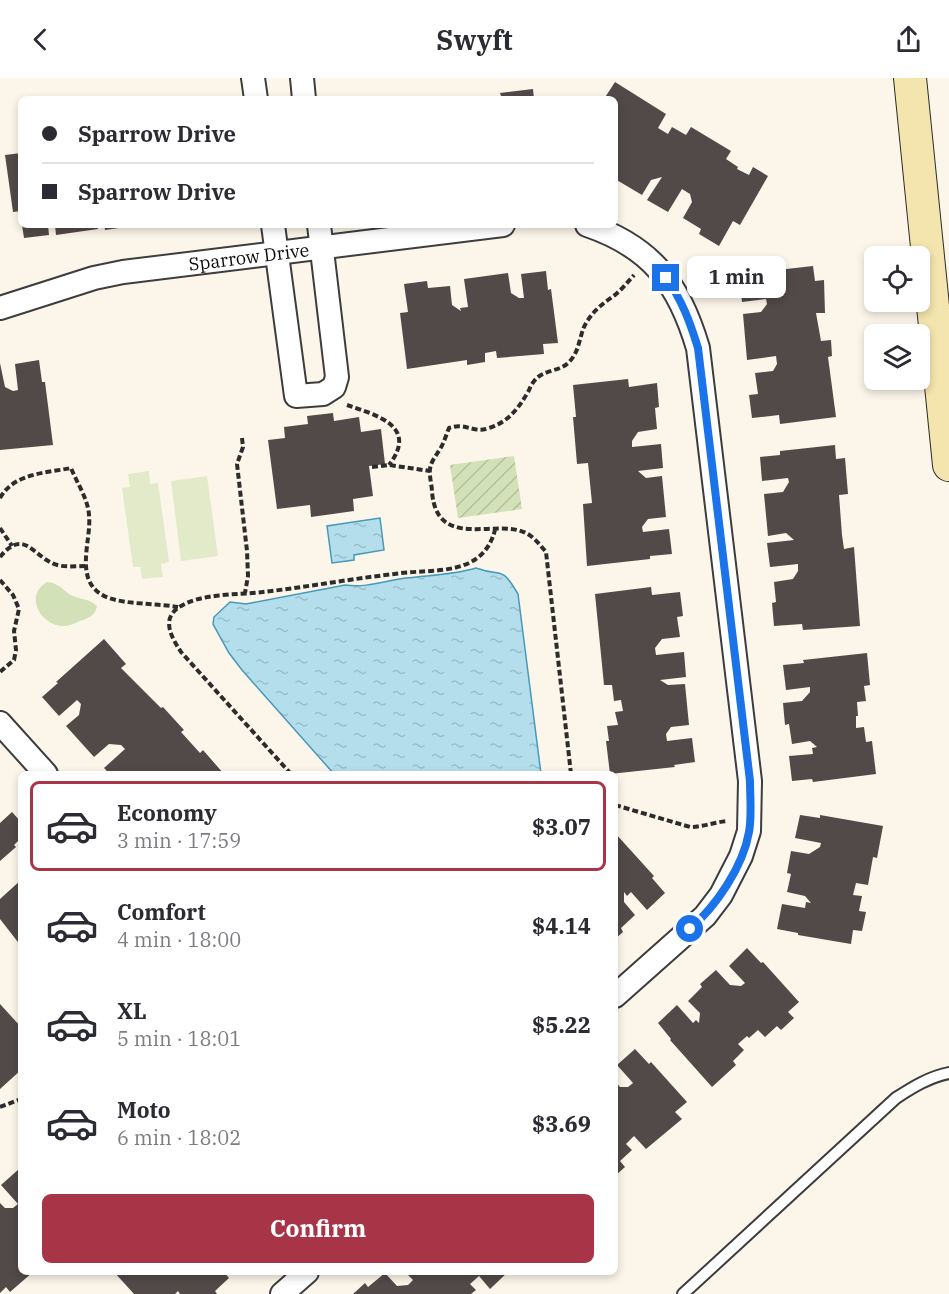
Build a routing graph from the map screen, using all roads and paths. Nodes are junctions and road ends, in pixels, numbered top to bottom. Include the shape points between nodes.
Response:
1 (253, 78) edge
2 (302, 78) edge
3 (910, 78) edge
4 (256, 96) edge
5 (304, 96) edge
6 (273, 228) edge
7 (319, 228) edge
8 (479, 228) edge
9 (595, 228) edge
10 (322, 248) junction
11 (277, 254) junction
12 (649, 260) junction
13 (0, 308) edge
14 (342, 403) dead end
15 (242, 438) dead end
16 (389, 465) junction
17 (949, 465) edge
18 (372, 467) dead end
19 (429, 471) junction
20 (0, 498) edge
21 (0, 528) edge
22 (495, 530) junction
23 (12, 546) junction
24 (0, 557) edge
25 (85, 566) junction
26 (0, 580) edge
27 (245, 593) junction
28 (178, 607) junction
29 (0, 672) edge
30 (0, 723) edge
31 (43, 771) edge
32 (288, 771) edge
33 (571, 771) edge
34 (618, 805) edge
35 (749, 821) junction
36 (618, 993) edge
37 (949, 1074) edge
38 (18, 1101) edge
39 (0, 1107) edge
40 (304, 1275) edge
41 (282, 1294) edge
42 (683, 1294) edge

1 - 4 street
2 - 5 street
3 - 17 street
6 - 11 street
7 - 10 street
8 - 10 street, Sparrow Drive
9 - 12 street via 612,234
10 - 11 street, Sparrow Drive
10 - 11 street via 337,377 334,387 323,394 296,396
11 - 13 street, Sparrow Drive via 123,272
12 - 19 path via 586,321 577,353 568,364 543,373 534,381 509,418 487,429 460,424 449,428
12 - 35 street via 677,293 698,348 750,781
14 - 16 path via 392,424 399,446
15 - 27 path via 237,464 247,551
16 - 18 path
16 - 19 path
19 - 22 path via 433,501 444,519 466,529
20 - 25 path via 8,486 21,478 71,468 89,514
21 - 23 path
22 - 27 path via 482,555 454,568
22 - 33 path via 526,533 546,552
23 - 24 path
23 - 25 path via 29,545 53,564
25 - 28 path via 96,590 106,597
26 - 29 path via 19,609 14,660
27 - 28 path via 228,593
28 - 32 path via 169,625 171,637 181,652
30 - 31 street
34 - 35 path via 690,827
35 - 36 street via 741,856 721,896 705,916
37 - 42 lane via 934,1076 896,1098
38 - 39 path
40 - 41 street

